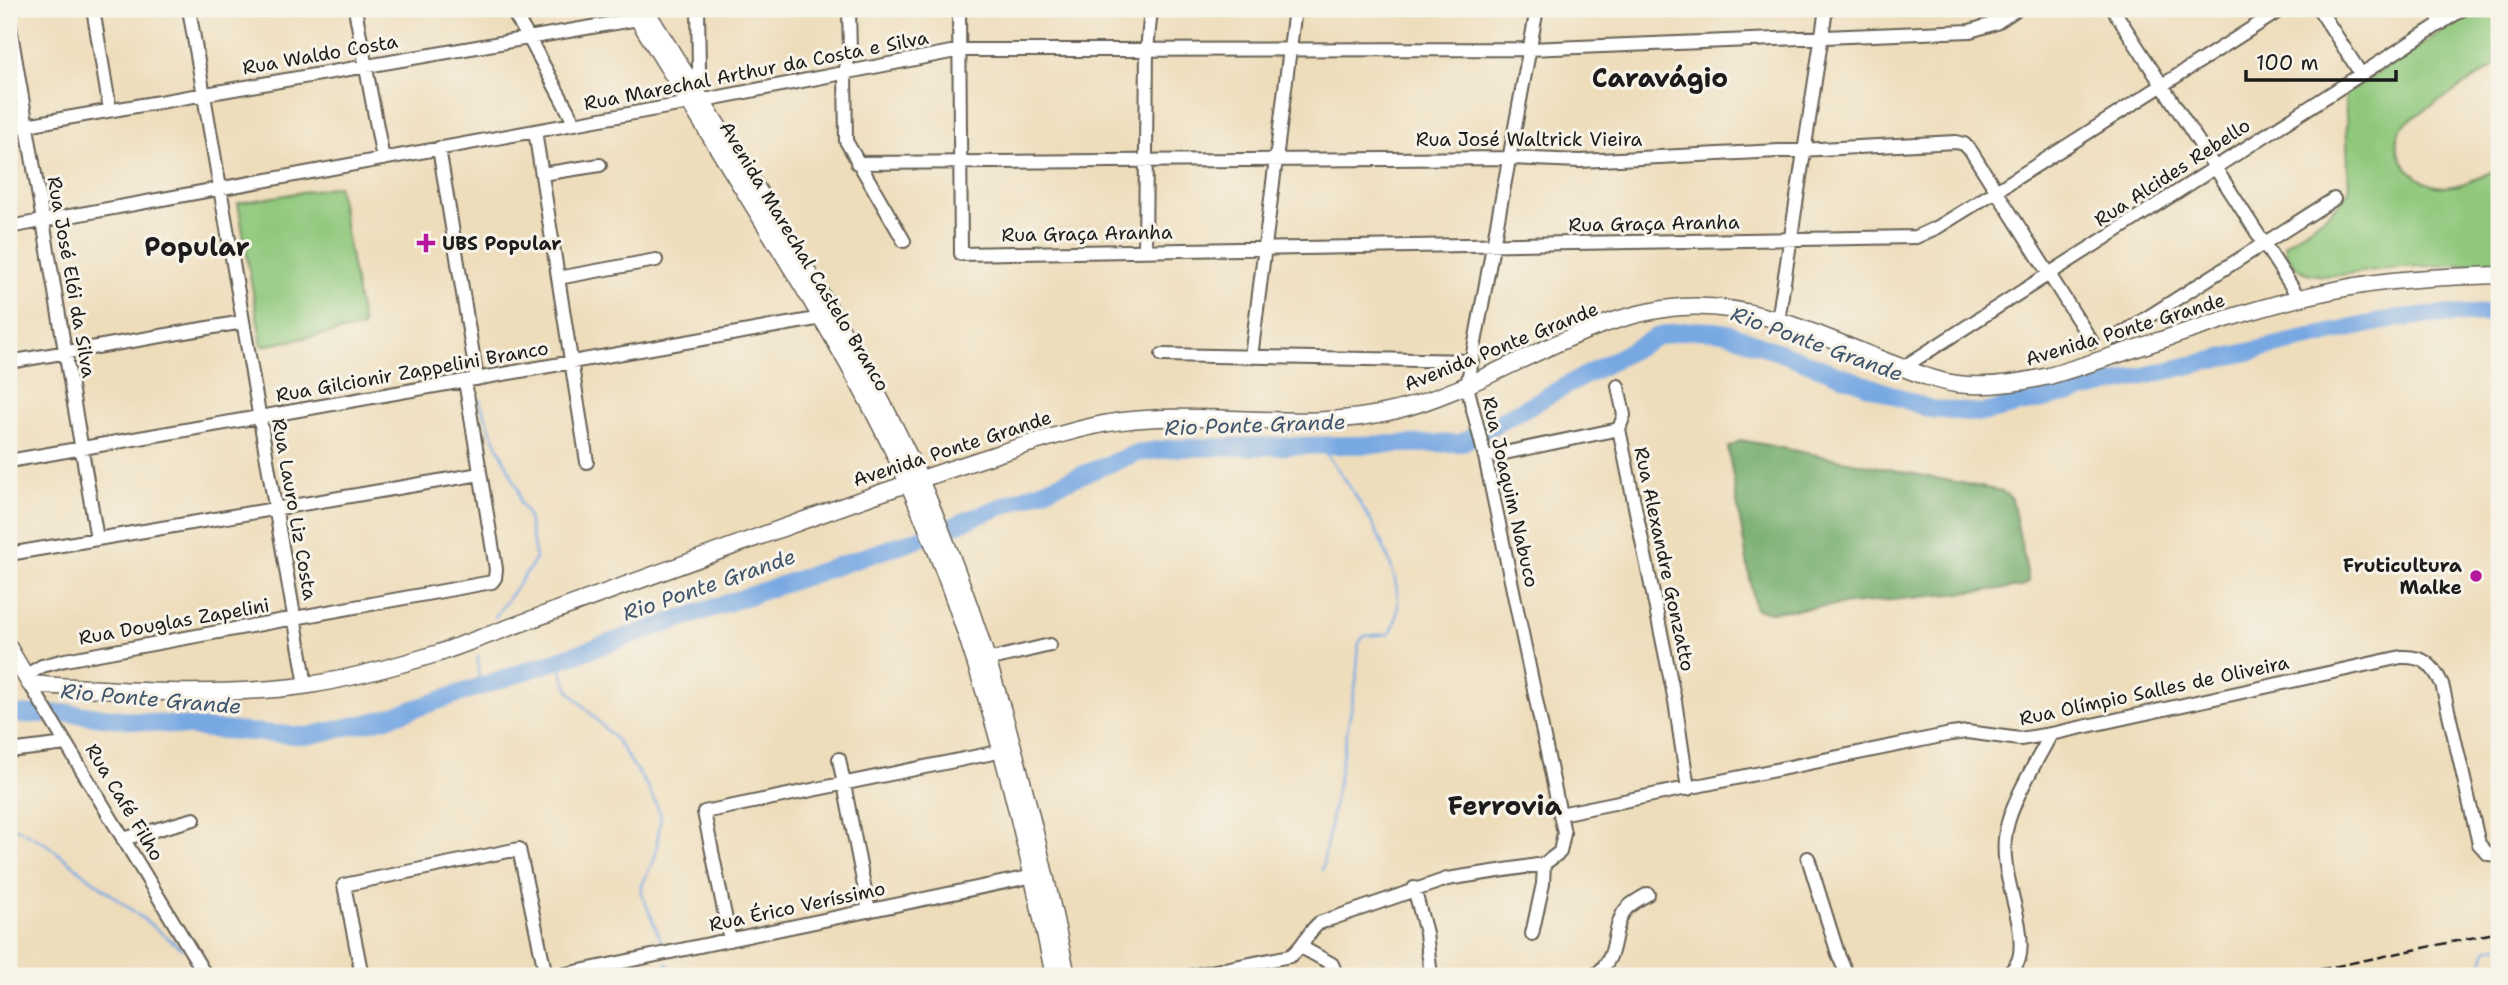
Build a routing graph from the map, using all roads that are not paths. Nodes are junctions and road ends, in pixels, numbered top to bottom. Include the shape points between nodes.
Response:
1 (93, 9) edge
2 (189, 9) edge
3 (355, 9) edge
4 (511, 9) edge
5 (698, 9) edge
6 (849, 9) edge
7 (959, 9) edge
8 (1151, 9) edge
9 (1295, 9) edge
10 (1536, 9) edge
11 (1826, 9) edge
12 (1988, 9) edge
13 (2017, 9) edge
14 (2113, 9) edge
15 (2282, 9) edge
16 (2319, 9) edge
17 (2433, 9) edge
18 (2463, 9) edge
19 (638, 12) edge
20 (9, 21) edge
21 (1996, 23) junction
22 (2442, 23) junction
23 (1822, 37) junction
24 (529, 38) junction
25 (1289, 49) junction
26 (1529, 49) junction
27 (961, 50) junction
28 (1147, 50) junction
29 (366, 66) junction
30 (845, 72) junction
31 (2361, 74) junction
32 (2162, 85) junction
33 (204, 94) junction
34 (695, 97) junction
35 (110, 110) junction
36 (575, 124) junction
37 (26, 125) junction
38 (9, 128) edge
39 (535, 131) junction
40 (439, 148) junction
41 (1805, 149) junction
42 (1509, 158) junction
43 (383, 159) junction
44 (1275, 160) junction
45 (1146, 161) junction
46 (961, 162) junction
47 (858, 163) junction
48 (600, 164) dead end
49 (2215, 167) junction
50 (542, 174) junction
51 (220, 188) junction
52 (1996, 191) junction
53 (2334, 199) dead end
54 (43, 221) junction
55 (9, 227) edge
56 (1791, 240) junction
57 (904, 241) dead end
58 (2264, 243) junction
59 (1493, 245) junction
60 (1265, 249) junction
61 (1144, 251) junction
62 (656, 260) dead end
63 (2049, 274) junction
64 (2499, 275) edge
65 (558, 278) junction
66 (2299, 298) junction
67 (829, 320) junction
68 (1779, 321) junction
69 (243, 322) junction
70 (2115, 338) dead end
71 (2092, 342) dead end
72 (65, 353) junction
73 (1162, 355) dead end
74 (1251, 357) junction
75 (1472, 361) junction
76 (9, 362) edge
77 (571, 362) junction
78 (1902, 368) junction
79 (471, 380) junction
80 (1467, 386) junction
81 (1618, 386) dead end
82 (259, 417) junction
83 (1619, 429) junction
84 (82, 448) junction
85 (1485, 457) junction
86 (9, 461) edge
87 (587, 462) dead end
88 (480, 474) junction
89 (913, 480) junction
90 (275, 509) junction
91 (97, 539) junction
92 (939, 543) junction
93 (9, 554) edge
94 (294, 619) junction
95 (1050, 645) dead end
96 (9, 648) edge
97 (988, 660) junction
98 (306, 685) junction
99 (30, 686) junction
100 (2051, 734) junction
101 (66, 744) junction
102 (1009, 749) junction
103 (9, 751) edge
104 (839, 759) dead end
105 (844, 783) junction
106 (1688, 789) junction
107 (1560, 814) junction
108 (194, 819) dead end
109 (123, 839) junction
110 (2493, 855) edge
111 (1808, 858) dead end
112 (1544, 864) junction
113 (1039, 875) junction
114 (1414, 888) junction
115 (1648, 894) dead end
116 (869, 911) junction
117 (1532, 934) dead end
118 (730, 940) junction
119 (1301, 947) junction
120 (206, 976) edge
121 (362, 976) edge
122 (546, 976) edge
123 (556, 976) edge
124 (1054, 976) edge
125 (1067, 976) edge
126 (1190, 976) edge
127 (1337, 976) edge
128 (1430, 976) edge
129 (1595, 976) edge
130 (1849, 976) edge
131 (2006, 976) edge

1 - 35 street
2 - 33 street, Rua Lauro Liz Costa
3 - 29 street
4 - 24 street
5 - 34 street
6 - 30 street via 850,52
7 - 27 street
8 - 28 street
9 - 25 street
10 - 26 street, Rua Joaquim Nabuco
11 - 23 street
12 - 21 street
13 - 21 street, Rua Marechal Arthur da Costa e Silva
14 - 32 street
15 - 32 street, Rua Graça Aranha
16 - 31 street
17 - 22 street
18 - 22 street, Rua Alcides Rebello
19 - 24 street, Rua Waldo Costa
19 - 34 street, Avenida Marechal Castelo Branco
20 - 37 street, Rua José Elói da Silva
21 - 23 street, Rua Marechal Arthur da Costa e Silva via 1970,31
22 - 31 street, Rua Alcides Rebello
23 - 26 street, Rua Marechal Arthur da Costa e Silva
23 - 41 street
24 - 29 street, Rua Waldo Costa
24 - 36 street
25 - 26 street, Rua Marechal Arthur da Costa e Silva
25 - 28 street, Rua Marechal Arthur da Costa e Silva
25 - 44 street
26 - 42 street, Rua Joaquim Nabuco
27 - 28 street, Rua Marechal Arthur da Costa e Silva
27 - 30 street, Rua Marechal Arthur da Costa e Silva
27 - 46 street
28 - 45 street
29 - 33 street, Rua Waldo Costa
29 - 43 street
30 - 34 street, Rua Marechal Arthur da Costa e Silva
30 - 47 street via 845,136
31 - 49 street, Rua Alcides Rebello
32 - 49 street
32 - 52 street, Rua Graça Aranha
33 - 35 street, Rua Waldo Costa
33 - 51 street, Rua Lauro Liz Costa
34 - 36 street, Rua Marechal Arthur da Costa e Silva
34 - 67 street, Avenida Marechal Castelo Branco
35 - 37 street, Rua Waldo Costa
36 - 39 street, Rua Marechal Arthur da Costa e Silva
37 - 38 street, Rua Waldo Costa
37 - 54 street, Rua José Elói da Silva
39 - 40 street, Rua Marechal Arthur da Costa e Silva
39 - 50 street
40 - 43 street, Rua Marechal Arthur da Costa e Silva
40 - 79 street
41 - 42 street, Rua José Waltrick Vieira via 1580,161
41 - 52 street, Rua José Waltrick Vieira via 1960,142
41 - 56 street
42 - 44 street, Rua José Waltrick Vieira
42 - 59 street, Rua Joaquim Nabuco
43 - 51 street, Rua Marechal Arthur da Costa e Silva
44 - 45 street, Rua José Waltrick Vieira
44 - 60 street
45 - 46 street, Rua José Waltrick Vieira
45 - 61 street
46 - 47 street, Rua José Waltrick Vieira
46 - 61 street, Rua Graça Aranha via 961,254
47 - 57 street
48 - 50 street
49 - 58 street
49 - 63 street, Rua Alcides Rebello
50 - 65 street
51 - 54 street, Rua Marechal Arthur da Costa e Silva
51 - 69 street, Rua Lauro Liz Costa
52 - 56 street, Rua Graça Aranha via 1916,236
52 - 63 street, Rua José Waltrick Vieira
53 - 58 street
54 - 55 street, Rua Marechal Arthur da Costa e Silva
54 - 72 street, Rua José Elói da Silva
56 - 59 street, Rua Graça Aranha
56 - 68 street
58 - 66 street
58 - 70 street
59 - 60 street, Rua Graça Aranha
59 - 75 street, Rua Joaquim Nabuco
60 - 61 street, Rua Graça Aranha
60 - 74 street
62 - 65 street
63 - 71 street, Rua José Waltrick Vieira
63 - 78 street, Rua Alcides Rebello
64 - 66 street, Avenida Ponte Grande via 2380,281
65 - 77 street
66 - 78 street, Avenida Ponte Grande via 2018,383 1959,384
67 - 77 street, Rua Gilcionir Zappelini Branco
67 - 89 street, Avenida Marechal Castelo Branco via 880,401
68 - 78 street, Avenida Ponte Grande
68 - 80 street, Avenida Ponte Grande via 1715,307 1647,313 1607,324
69 - 72 street
69 - 82 street, Rua Lauro Liz Costa
72 - 76 street
72 - 84 street, Rua José Elói da Silva
73 - 74 street
74 - 75 street
75 - 80 street, Rua Joaquim Nabuco
77 - 79 street, Rua Gilcionir Zappelini Branco
77 - 87 street
79 - 82 street, Rua Gilcionir Zappelini Branco
79 - 88 street
80 - 85 street, Rua Joaquim Nabuco
80 - 89 street, Avenida Ponte Grande via 1399,410 1356,419 1298,422 1171,417 1105,424
81 - 83 street via 1623,415
82 - 84 street, Rua Gilcionir Zappelini Branco
82 - 90 street, Rua Lauro Liz Costa
83 - 85 street, Rua Alexandre Gonzatto
83 - 106 street, Rua Alexandre Gonzatto via 1675,701
84 - 86 street, Rua Gilcionir Zappelini Branco
84 - 91 street, Rua José Elói da Silva
85 - 107 street, Rua Joaquim Nabuco
88 - 90 street
88 - 94 street, Rua Douglas Zapelini via 495,579
89 - 92 street, Avenida Marechal Castelo Branco
89 - 98 street, Avenida Ponte Grande via 439,653 388,669
90 - 91 street
90 - 94 street, Rua Lauro Liz Costa
91 - 93 street
92 - 97 street, Avenida Marechal Castelo Branco
92 - 102 street, Avenida Marechal Castelo Branco via 972,651
94 - 98 street, Rua Lauro Liz Costa
94 - 99 street, Rua Douglas Zapelini via 65,660 42,666
95 - 97 street
96 - 99 street, Rua Café Filho
97 - 102 street, Avenida Marechal Castelo Branco
98 - 99 street, Avenida Ponte Grande via 172,692
99 - 101 street, Rua Café Filho
100 - 106 street, Rua Olímpio Salles de Oliveira via 2020,739 1951,734
100 - 110 street, Rua Olímpio Salles de Oliveira via 2416,656 2435,669 2442,684 2479,844
100 - 131 street via 2006,831 2006,868 2021,942 2020,957
101 - 103 street
101 - 109 street, Rua Café Filho
102 - 105 street
102 - 113 street, Avenida Marechal Castelo Branco
104 - 105 street
105 - 116 street
105 - 118 street via 704,812
106 - 107 street, Rua Olímpio Salles de Oliveira
107 - 112 street, Rua Joaquim Nabuco via 1560,852
108 - 109 street
109 - 120 street, Rua Café Filho
111 - 130 street
112 - 114 street via 1447,878
112 - 117 street, Rua Joaquim Nabuco
113 - 116 street, Rua Érico Veríssimo
113 - 124 street, Avenida Marechal Castelo Branco
113 - 125 street, Avenida Marechal Castelo Branco
114 - 119 street via 1319,923
114 - 128 street via 1426,933
115 - 129 street via 1622,915 1610,959
116 - 118 street, Rua Érico Veríssimo
118 - 123 street, Rua Érico Veríssimo
119 - 126 street via 1290,956
119 - 127 street via 1332,964
121 - 122 street via 344,885 519,849

